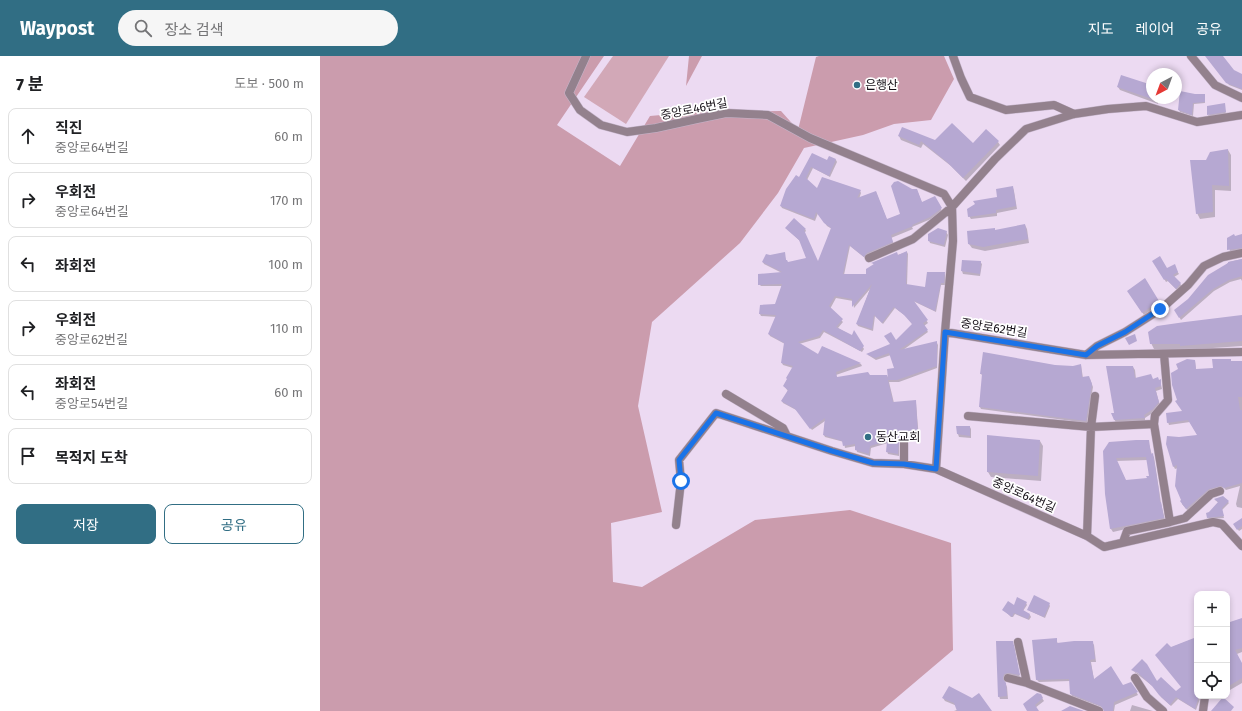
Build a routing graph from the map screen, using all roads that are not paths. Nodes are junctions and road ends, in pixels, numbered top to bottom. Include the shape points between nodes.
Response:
1 (586, 56) edge
2 (953, 56) edge
3 (1190, 56) edge
4 (1242, 98) edge
5 (1074, 114) junction
6 (1242, 115) edge
7 (952, 207) junction
8 (1242, 253) edge
9 (868, 258) dead end
10 (945, 332) junction
11 (1242, 352) edge
12 (1164, 354) junction
13 (1086, 355) junction
14 (726, 394) dead end
15 (1095, 396) dead end
16 (968, 416) dead end
17 (1154, 424) junction
18 (1092, 427) junction
19 (787, 436) junction
20 (904, 441) dead end
21 (904, 464) junction
22 (936, 469) junction
23 (1220, 491) dead end
24 (1170, 522) junction
25 (676, 525) dead end
26 (1087, 536) junction
27 (1123, 542) junction
28 (1242, 546) edge
29 (1018, 642) dead end
30 (1008, 678) dead end
31 (1136, 678) dead end
32 (1027, 683) junction
33 (1205, 699) edge
34 (1099, 711) edge
35 (1163, 711) edge
36 (1203, 711) edge

1 - 7 street, 중앙로46번길 via 569,94 580,110 601,125 627,132 726,113 768,115 810,138 944,194
2 - 5 street via 970,97 1006,110 1054,105
3 - 4 street via 1215,85
5 - 6 street via 1146,106 1197,122
5 - 7 street via 1026,128
7 - 9 street via 913,239
7 - 10 street, 중앙로62번길 via 953,241
8 - 13 street via 1223,257 1204,266 1188,285 1160,309
10 - 13 street, 중앙로62번길
10 - 22 street
11 - 12 street, 중앙로62번길
12 - 13 street, 중앙로62번길
12 - 17 street via 1168,400 1155,415
14 - 19 street, 중앙로64번길 via 782,428
15 - 18 street
16 - 18 street
17 - 18 street
17 - 24 street
18 - 26 street
19 - 21 street, 중앙로64번길 via 873,463
19 - 25 street, 중앙로64번길 via 716,413 679,460 681,481
20 - 21 street
21 - 22 street, 중앙로64번길
22 - 26 street, 중앙로64번길
23 - 24 street via 1211,494 1185,518
24 - 27 street via 1127,531
26 - 27 street, 중앙로64번길 via 1104,546
27 - 28 street, 중앙로64번길 via 1213,522 1222,524
29 - 32 street
30 - 32 street
31 - 35 street via 1147,697
32 - 34 street
33 - 36 street

